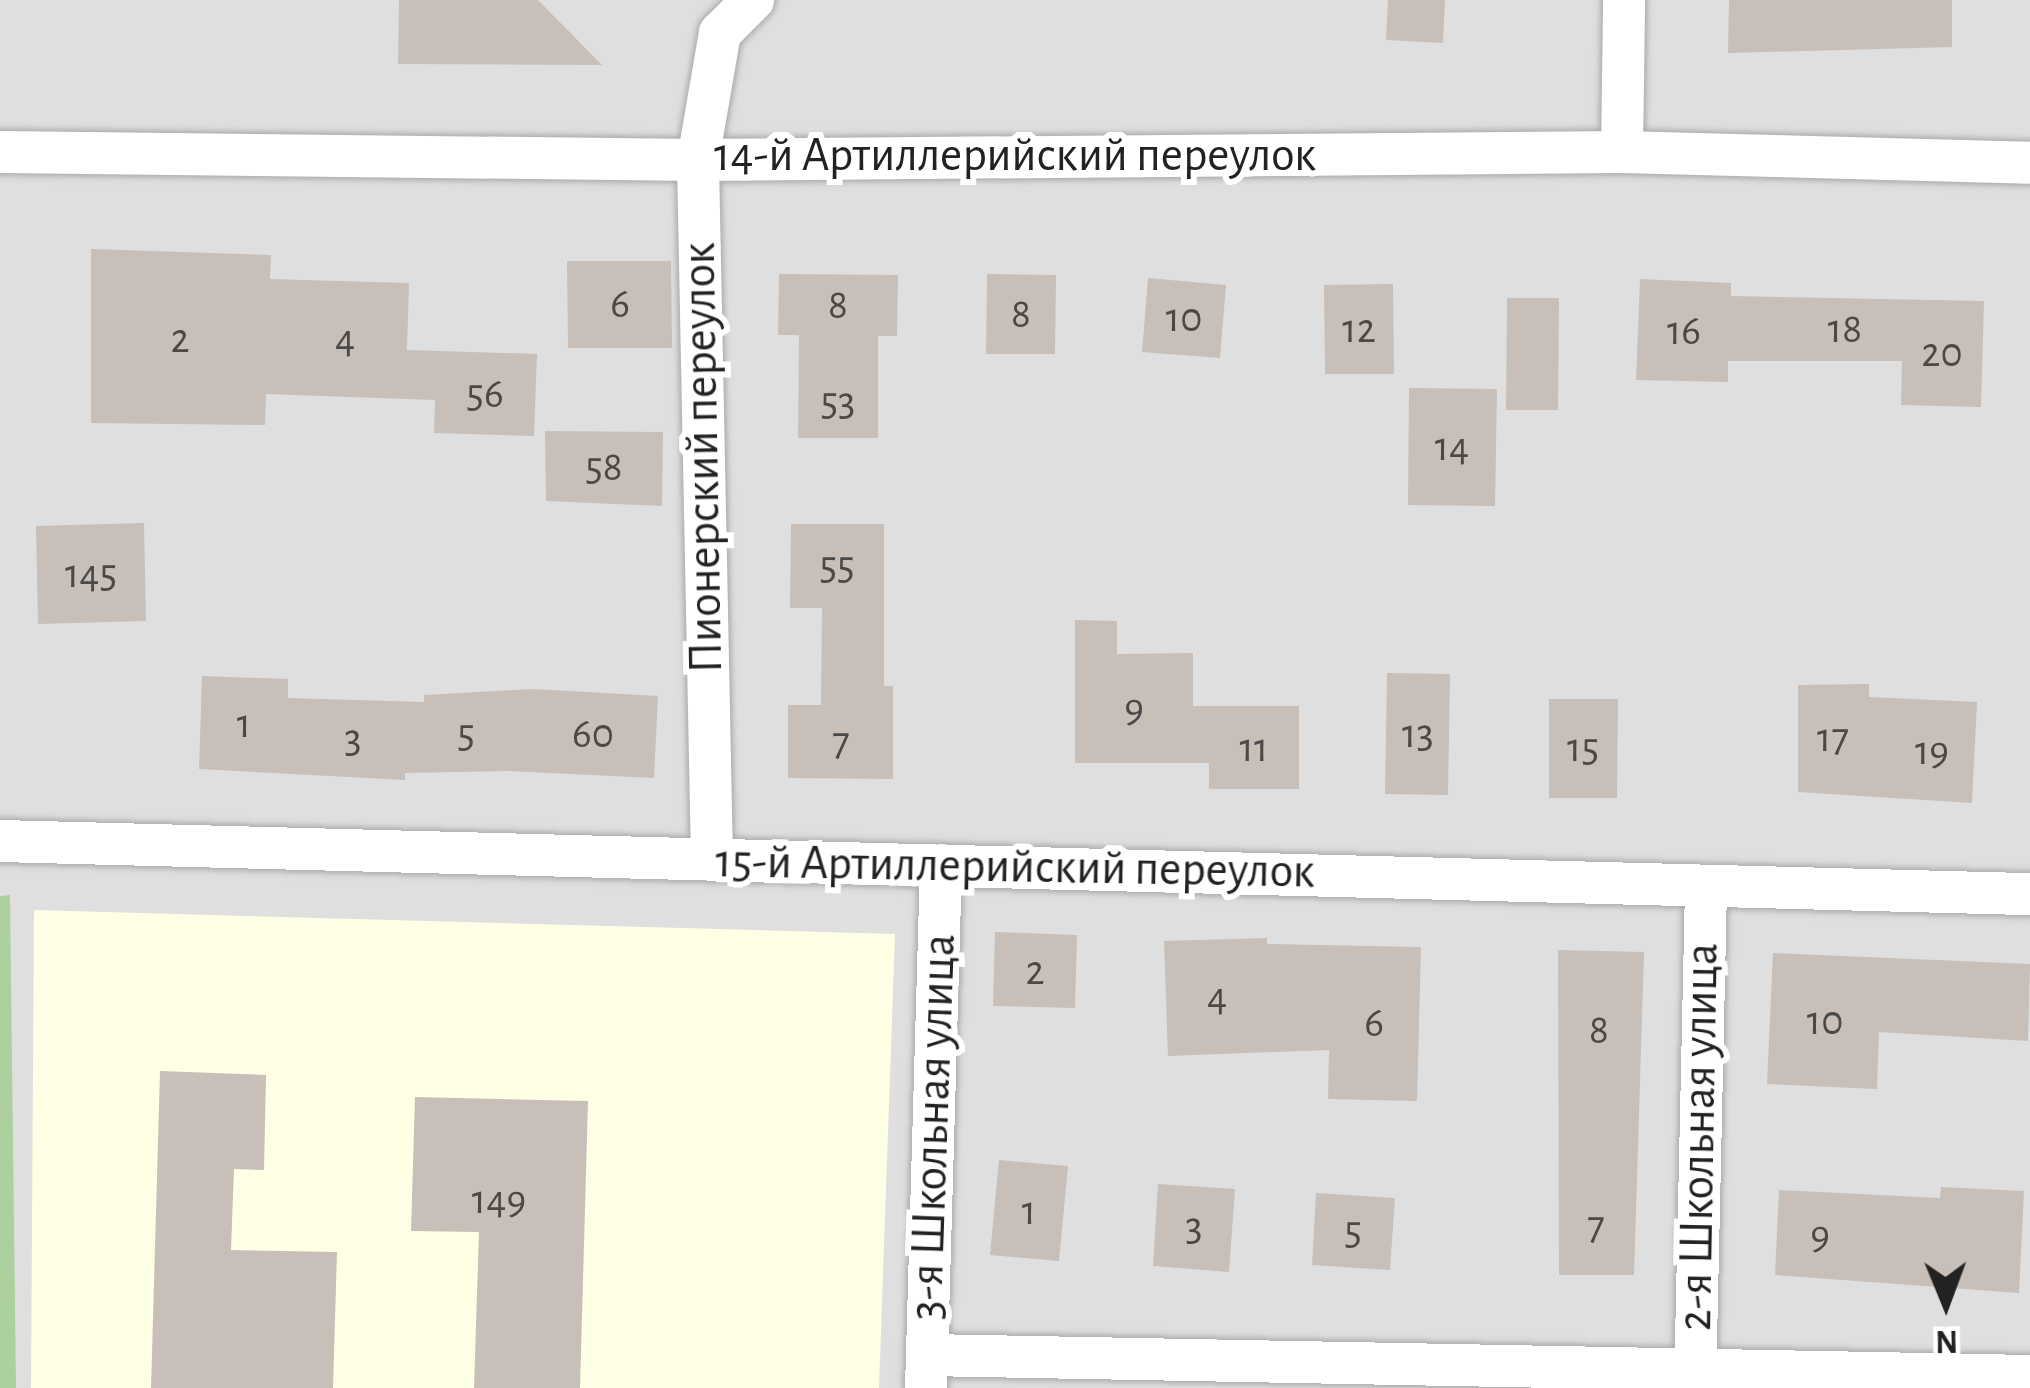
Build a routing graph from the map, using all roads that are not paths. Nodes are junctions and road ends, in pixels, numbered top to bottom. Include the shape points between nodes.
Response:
1 (753, 0) edge
2 (1624, 0) edge
3 (0, 152) edge
4 (1622, 152) junction
5 (698, 160) junction
6 (2030, 163) edge
7 (0, 841) edge
8 (712, 860) junction
9 (941, 865) junction
10 (1706, 886) junction
11 (2030, 894) edge
12 (927, 1372) edge
13 (2030, 1376) edge
14 (1695, 1380) edge

1 - 5 street, Пионерский переулок via 720,33
2 - 4 street
3 - 5 street, 14-й Артиллерийский переулок
4 - 5 street, 14-й Артиллерийский переулок
4 - 6 street, 14-й Артиллерийский переулок
5 - 8 street, Пионерский переулок
7 - 8 street, 15-й Артиллерийский переулок
8 - 9 street, 15-й Артиллерийский переулок
9 - 10 street, 15-й Артиллерийский переулок
9 - 12 street, 3-я Школьная улица
10 - 11 street, 15-й Артиллерийский переулок
10 - 14 street, 2-я Школьная улица
12 - 14 street
13 - 14 street

